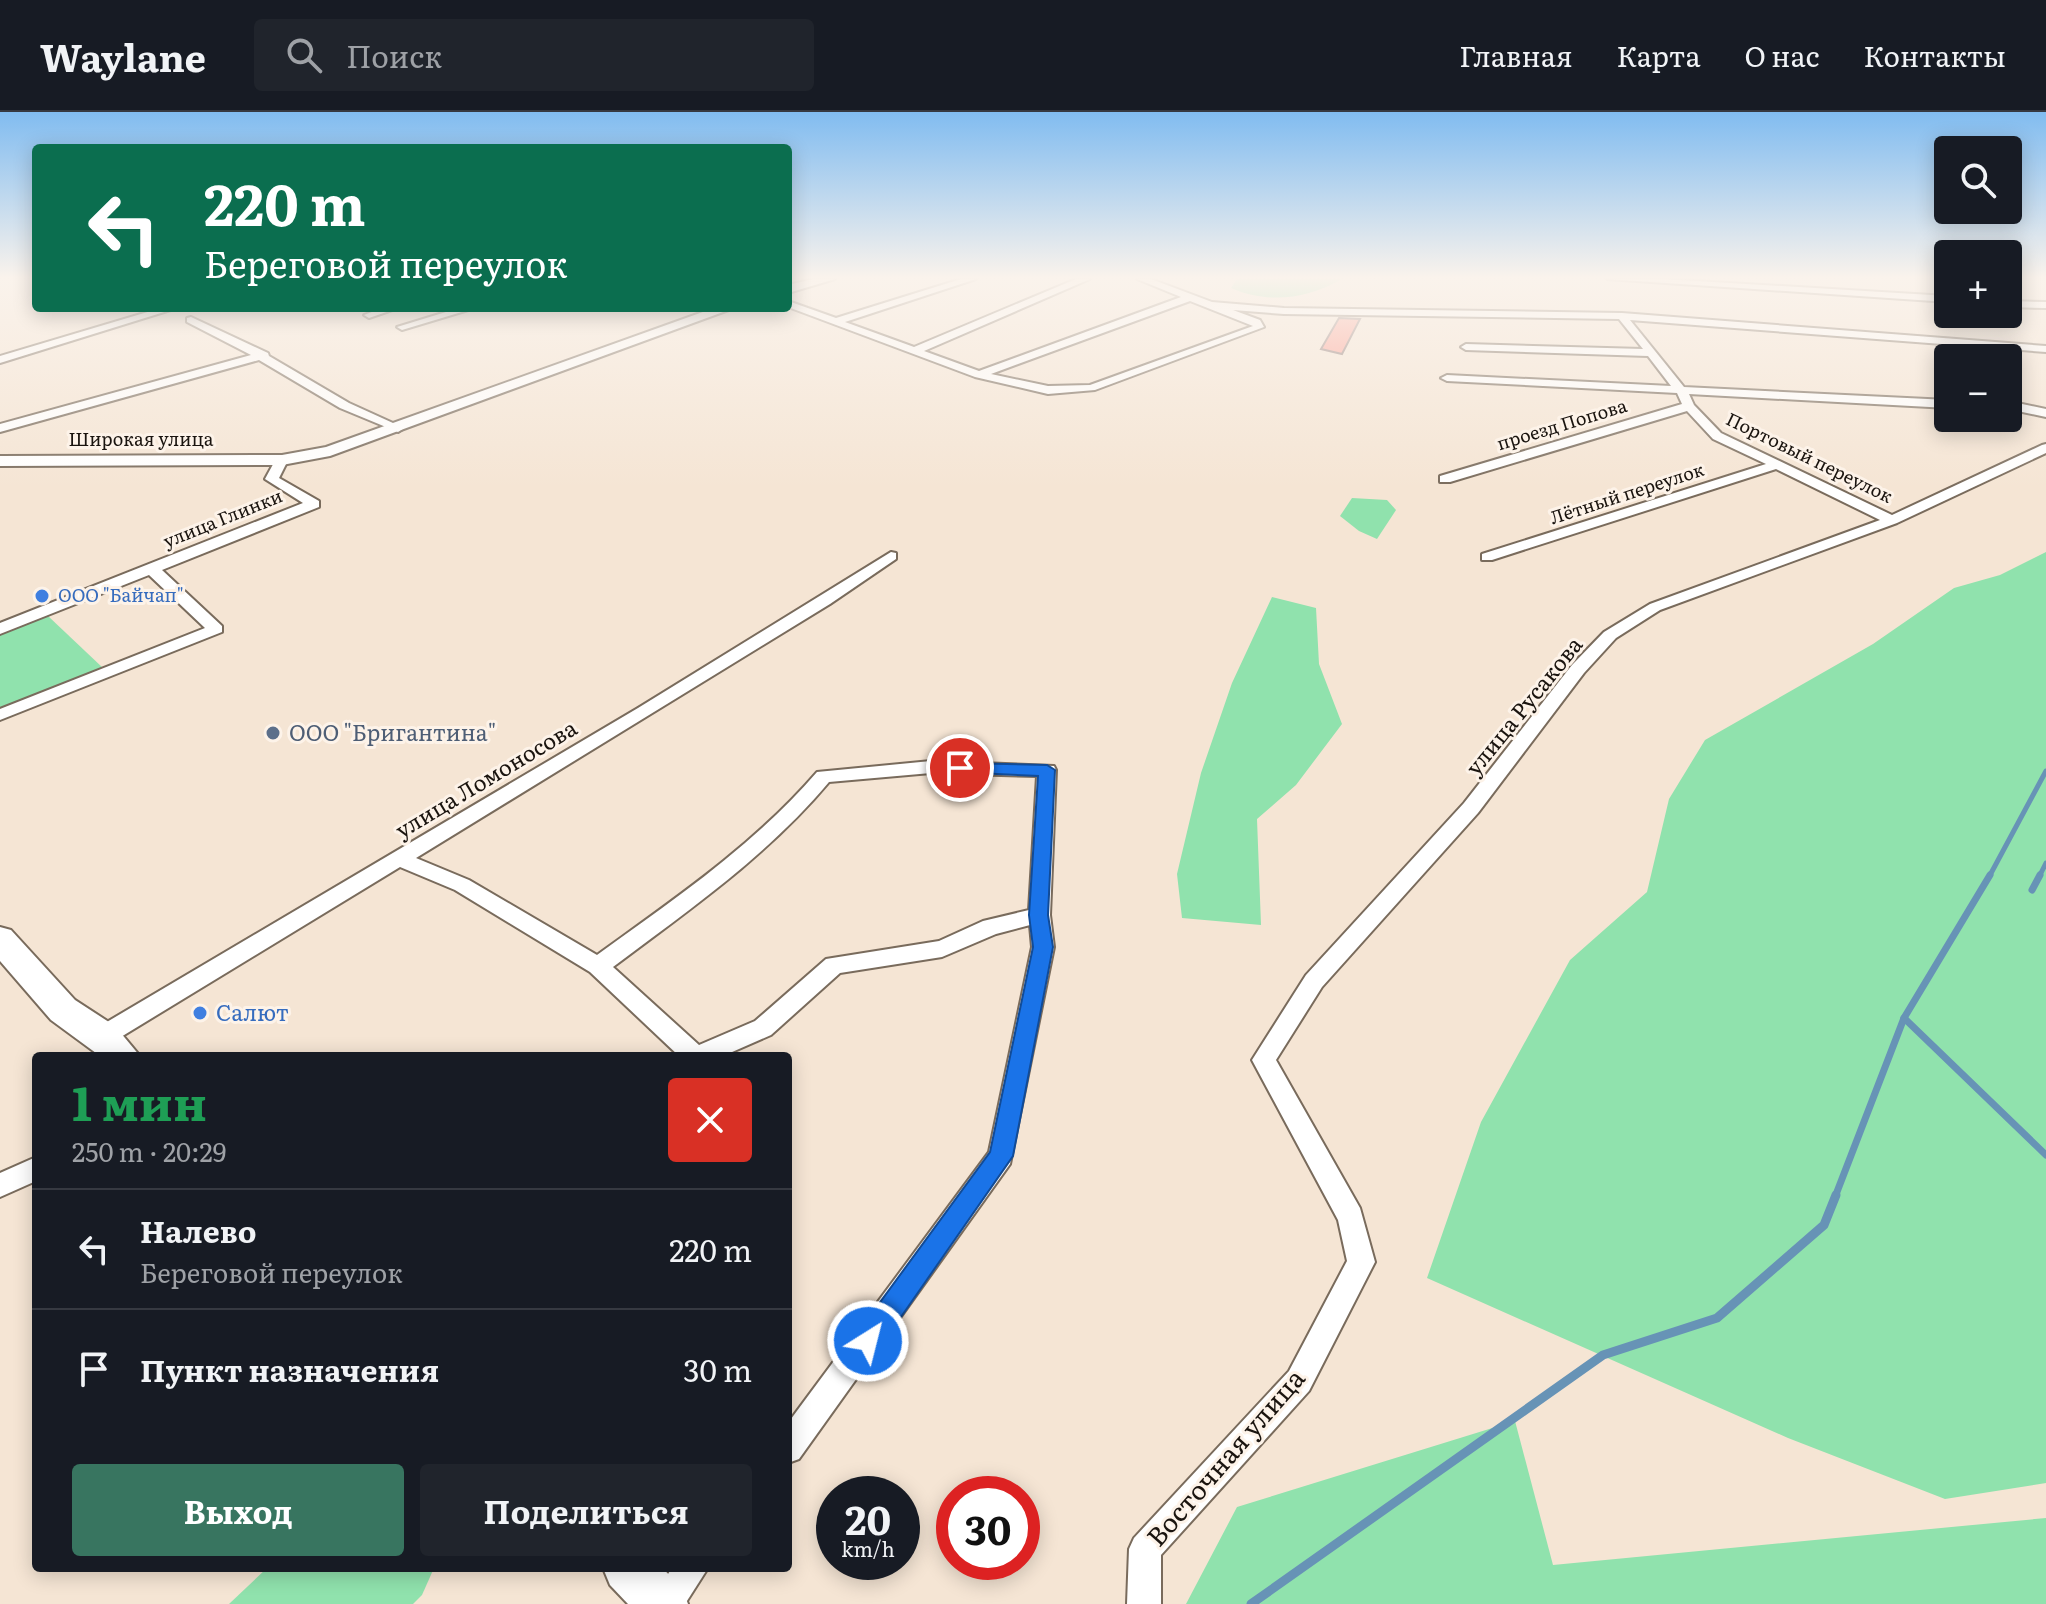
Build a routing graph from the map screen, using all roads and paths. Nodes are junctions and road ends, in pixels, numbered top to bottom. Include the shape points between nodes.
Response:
1 (38, 349) edge
2 (251, 349) edge
3 (616, 349) edge
4 (912, 349) edge
5 (919, 349) edge
6 (1050, 349) edge
7 (1200, 349) edge
8 (1516, 349) edge
9 (1648, 349) edge
10 (916, 350) junction
11 (1651, 353) junction
12 (264, 355) junction
13 (0, 360) edge
14 (979, 375) junction
15 (1447, 378) dead end
16 (1682, 392) junction
17 (1934, 403) edge
18 (1689, 406) junction
19 (2022, 408) edge
20 (2046, 413) edge
21 (0, 428) edge
22 (398, 428) junction
23 (2046, 448) edge
24 (282, 460) junction
25 (0, 461) edge
26 (1777, 465) junction
27 (1445, 479) dead end
28 (1892, 520) junction
29 (891, 556) dead end
30 (1487, 557) dead end
31 (152, 569) junction
32 (0, 629) edge
33 (0, 715) edge
34 (400, 859) junction
35 (1039, 915) junction
36 (0, 939) edge
37 (598, 966) junction
38 (113, 1046) edge
39 (693, 1052) edge
40 (706, 1052) edge
41 (1264, 1060) joint
42 (32, 1171) edge
43 (0, 1185) edge
44 (792, 1443) edge
45 (631, 1572) edge
46 (689, 1572) edge
47 (664, 1604) edge
48 (1144, 1604) edge

1 - 13 street
2 - 12 street
3 - 22 street, улица Глинки
4 - 10 street
5 - 10 street
6 - 14 street
7 - 14 street via 1072,391
8 - 11 street
9 - 11 street, Портовый переулок
10 - 14 street
11 - 16 street, Портовый переулок
12 - 21 street
12 - 22 street via 361,417
15 - 16 street, проезд Попова
16 - 17 street, проезд Попова
16 - 18 street, Портовый переулок
18 - 26 street, Портовый переулок via 1717,436
18 - 27 street, проезд Попова
19 - 20 street
22 - 24 street, улица Глинки via 330,451
23 - 28 street, улица Русакова
24 - 25 street, Широкая улица
24 - 31 street, улица Глинки via 272,479 314,504
26 - 28 street, Портовый переулок
26 - 30 street, Лётный переулок
28 - 41 street, улица Русакова via 1655,607 1610,635 1471,808 1314,981
29 - 34 street, улица Ломоносова
31 - 32 street, улица Глинки
31 - 33 street via 216,629
34 - 37 street via 462,885
34 - 38 street, улица Ломоносова
35 - 37 street via 1047,770 931,767 824,776 793,815 745,857
35 - 40 street via 991,927 942,949 834,965 763,1028
35 - 44 street via 1043,947 1001,1156
36 - 38 main road via 63,1010
37 - 39 street
41 - 48 street, Восточная улица via 1351,1217 1361,1262 1299,1381 1145,1549
42 - 43 street
45 - 47 main road
46 - 47 street

